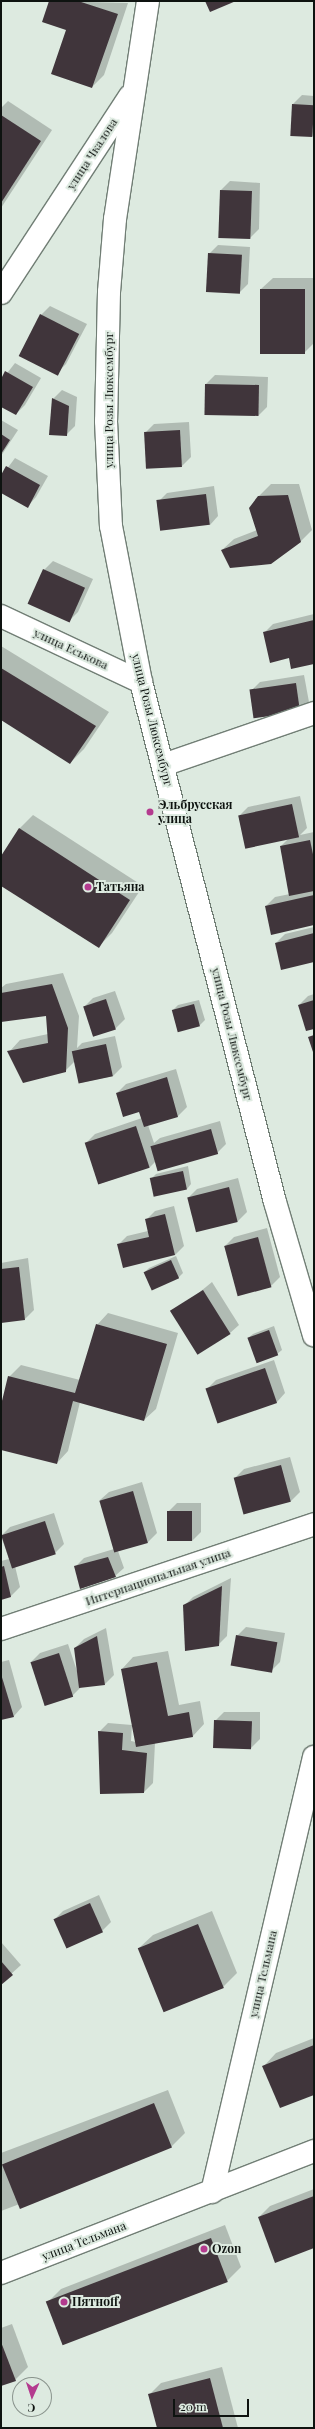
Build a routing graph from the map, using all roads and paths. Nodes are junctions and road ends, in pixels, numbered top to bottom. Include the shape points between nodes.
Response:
1 (148, 1) edge
2 (134, 90) junction
3 (1, 293) edge
4 (1, 616) edge
5 (141, 682) junction
6 (314, 713) edge
7 (163, 764) junction
8 (314, 1335) edge
9 (314, 1524) edge
10 (1, 1629) edge
11 (314, 1757) edge
12 (314, 2151) edge
13 (212, 2192) junction
14 (1, 2273) edge

1 - 2 street, улица Чкалова
2 - 3 street, улица Чкалова
2 - 5 street, улица Розы Люксембург via 115,219 110,284 106,421 111,526
4 - 5 street, улица Еськова
5 - 7 street, улица Розы Люксембург
6 - 7 street
7 - 8 street, улица Розы Люксембург via 274,1202
9 - 10 street, Интернациональная улица
11 - 13 street, улица Тельмана
12 - 13 street, улица Тельмана
13 - 14 street, улица Тельмана

